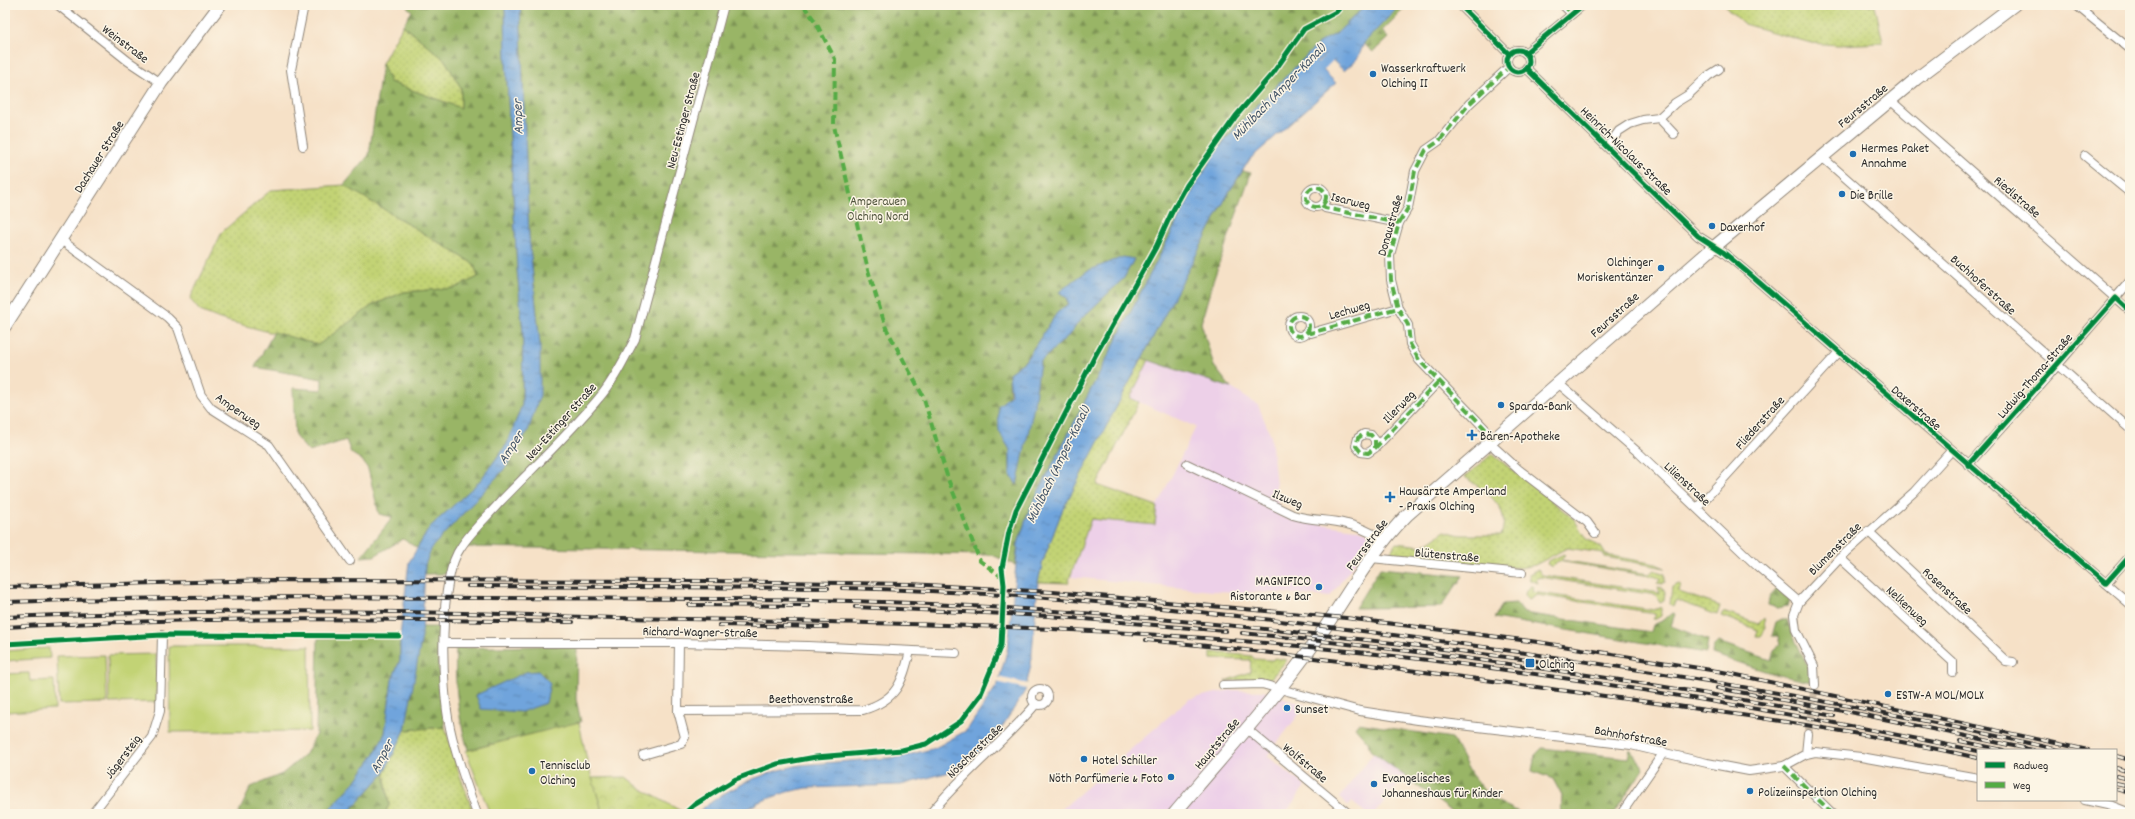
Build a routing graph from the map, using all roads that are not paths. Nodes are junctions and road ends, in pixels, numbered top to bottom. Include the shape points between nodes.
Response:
1 (58, 5) edge
2 (220, 5) edge
3 (304, 5) edge
4 (724, 5) edge
5 (1460, 5) edge
6 (1563, 5) edge
7 (1583, 5) edge
8 (2014, 5) edge
9 (2076, 5) edge
10 (1572, 14) junction
11 (2130, 49) edge
12 (1525, 53) junction
13 (1509, 54) junction
14 (1509, 67) junction
15 (1526, 68) junction
16 (1719, 69) dead end
17 (161, 83) junction
18 (1890, 100) junction
19 (1659, 118) junction
20 (1674, 134) dead end
21 (303, 146) dead end
22 (1608, 146) junction
23 (2085, 156) dead end
24 (1822, 157) junction
25 (2130, 193) edge
26 (1322, 205) dead end
27 (1399, 223) junction
28 (61, 240) junction
29 (1714, 247) junction
30 (2130, 282) edge
31 (2116, 298) junction
32 (1398, 308) junction
33 (2130, 310) edge
34 (5, 326) edge
35 (1307, 331) dead end
36 (1838, 352) junction
37 (2057, 366) junction
38 (1438, 381) junction
39 (1558, 383) junction
40 (2130, 429) edge
41 (1495, 443) junction
42 (1375, 448) dead end
43 (1951, 451) junction
44 (1187, 464) dead end
45 (1968, 466) junction
46 (1697, 508) junction
47 (1868, 531) junction
48 (1595, 533) dead end
49 (1384, 540) junction
50 (2130, 556) edge
51 (1371, 558) junction
52 (1840, 558) junction
53 (350, 561) dead end
54 (1522, 573) dead end
55 (2106, 583) junction
56 (1799, 602) junction
57 (2130, 604) edge
58 (162, 635) dead end
59 (444, 643) junction
60 (679, 643) junction
61 (910, 651) junction
62 (956, 653) dead end
63 (2014, 662) dead end
64 (1952, 672) dead end
65 (1223, 685) dead end
66 (1815, 685) tunnel mouth
67 (1278, 688) junction
68 (1036, 704) dead end
69 (678, 711) junction
70 (1246, 729) junction
71 (1808, 734) tunnel mouth
72 (1664, 752) junction
73 (1806, 754) junction
74 (643, 755) dead end
75 (1784, 766) junction
76 (1977, 778) edge
77 (2090, 801) edge
78 (2130, 813) edge
79 (92, 814) edge
80 (477, 814) edge
81 (930, 814) edge
82 (1174, 814) edge
83 (1349, 814) edge
84 (1621, 814) edge
85 (1833, 814) edge

1 - 17 street, Weinstraße via 128,61
2 - 17 street, Dachauer Straße
3 - 21 street via 291,70
4 - 59 street, Neu-Estinger Straße via 635,339 599,398 485,518 461,547 452,563 446,590
5 - 13 street
6 - 10 street
7 - 10 street
8 - 18 street, Feursstraße
9 - 11 street
10 - 12 street
12 - 13 street via 1517,50
12 - 15 street via 1529,61
13 - 14 street
14 - 15 street via 1516,72
14 - 27 street, Donaustraße via 1469,104 1439,141 1426,150 1415,171 1408,208
15 - 22 street, Heinrich-Nicolaus-Straße
16 - 19 street
17 - 28 street, Dachauer Straße
18 - 24 street, Feursstraße
18 - 31 street, Riedlstraße
19 - 20 street
19 - 22 street via 1630,124 1618,131
22 - 29 street, Heinrich-Nicolaus-Straße via 1698,236
23 - 25 street
24 - 29 street, Feursstraße
24 - 37 street, Buchhoferstraße
26 - 27 street, Isarweg via 1325,208
27 - 32 street, Donaustraße via 1390,255 1391,280
28 - 34 street, Dachauer Straße
28 - 53 street, Amperweg via 168,317 178,328 202,395 211,408 269,444
29 - 36 street, Daxerstraße via 1729,257
29 - 39 street, Feursstraße
30 - 31 street, Ludwig-Thoma-Straße
31 - 33 street, Riedlstraße
31 - 37 street, Ludwig-Thoma-Straße
32 - 35 street, Lechweg via 1311,333
32 - 38 street, Donaustraße via 1408,325 1410,344 1419,360
36 - 43 street, Daxerstraße
36 - 46 street, Fliederstraße
37 - 40 street, Buchhoferstraße
37 - 45 street, Ludwig-Thoma-Straße
38 - 41 street, Donaustraße
38 - 42 street, Illerweg
39 - 41 street, Feursstraße
39 - 46 street, Lilienstraße via 1640,454
41 - 48 street via 1518,469 1587,522
41 - 49 street, Feursstraße via 1407,515
43 - 45 street, Daxerstraße
43 - 47 street, Blumenstraße via 1914,492
44 - 49 street, Ilzweg via 1293,515 1346,524 1366,530
45 - 55 street, Daxerstraße
46 - 56 street, Lilienstraße
47 - 52 street, Blumenstraße
47 - 63 street, Rosenstraße via 2006,661
49 - 51 street, Feursstraße
50 - 55 street
51 - 54 street, Blütenstraße
51 - 67 street, Feursstraße via 1318,638
52 - 56 street, Blumenstraße
52 - 64 street, Nelkenweg via 1953,662
55 - 57 street, Daxerstraße
56 - 66 street, Blumenstraße via 1794,624 1814,666
58 - 79 street, Jägersteig via 160,711 152,737
59 - 60 street, Richard-Wagner-Straße
59 - 80 street, Neu-Estinger Straße via 449,726 460,768
60 - 61 street, Richard-Wagner-Straße
60 - 69 street
61 - 62 street, Richard-Wagner-Straße
61 - 69 street, Beethovenstraße via 899,684 889,699 863,710
65 - 67 street via 1262,684
67 - 70 street, Hauptstraße
67 - 72 street, Bahnhofstraße via 1360,711 1631,745
68 - 81 street, Nöscherstraße via 962,777
69 - 74 street via 685,737 681,744
70 - 82 street, Hauptstraße
70 - 83 street, Wolfstraße
71 - 73 street
72 - 75 street, Bahnhofstraße via 1749,771
72 - 84 street
73 - 75 street, Bahnhofstraße
73 - 76 street, Bahnhofstraße via 1815,752 1861,757
75 - 85 street
77 - 78 street

